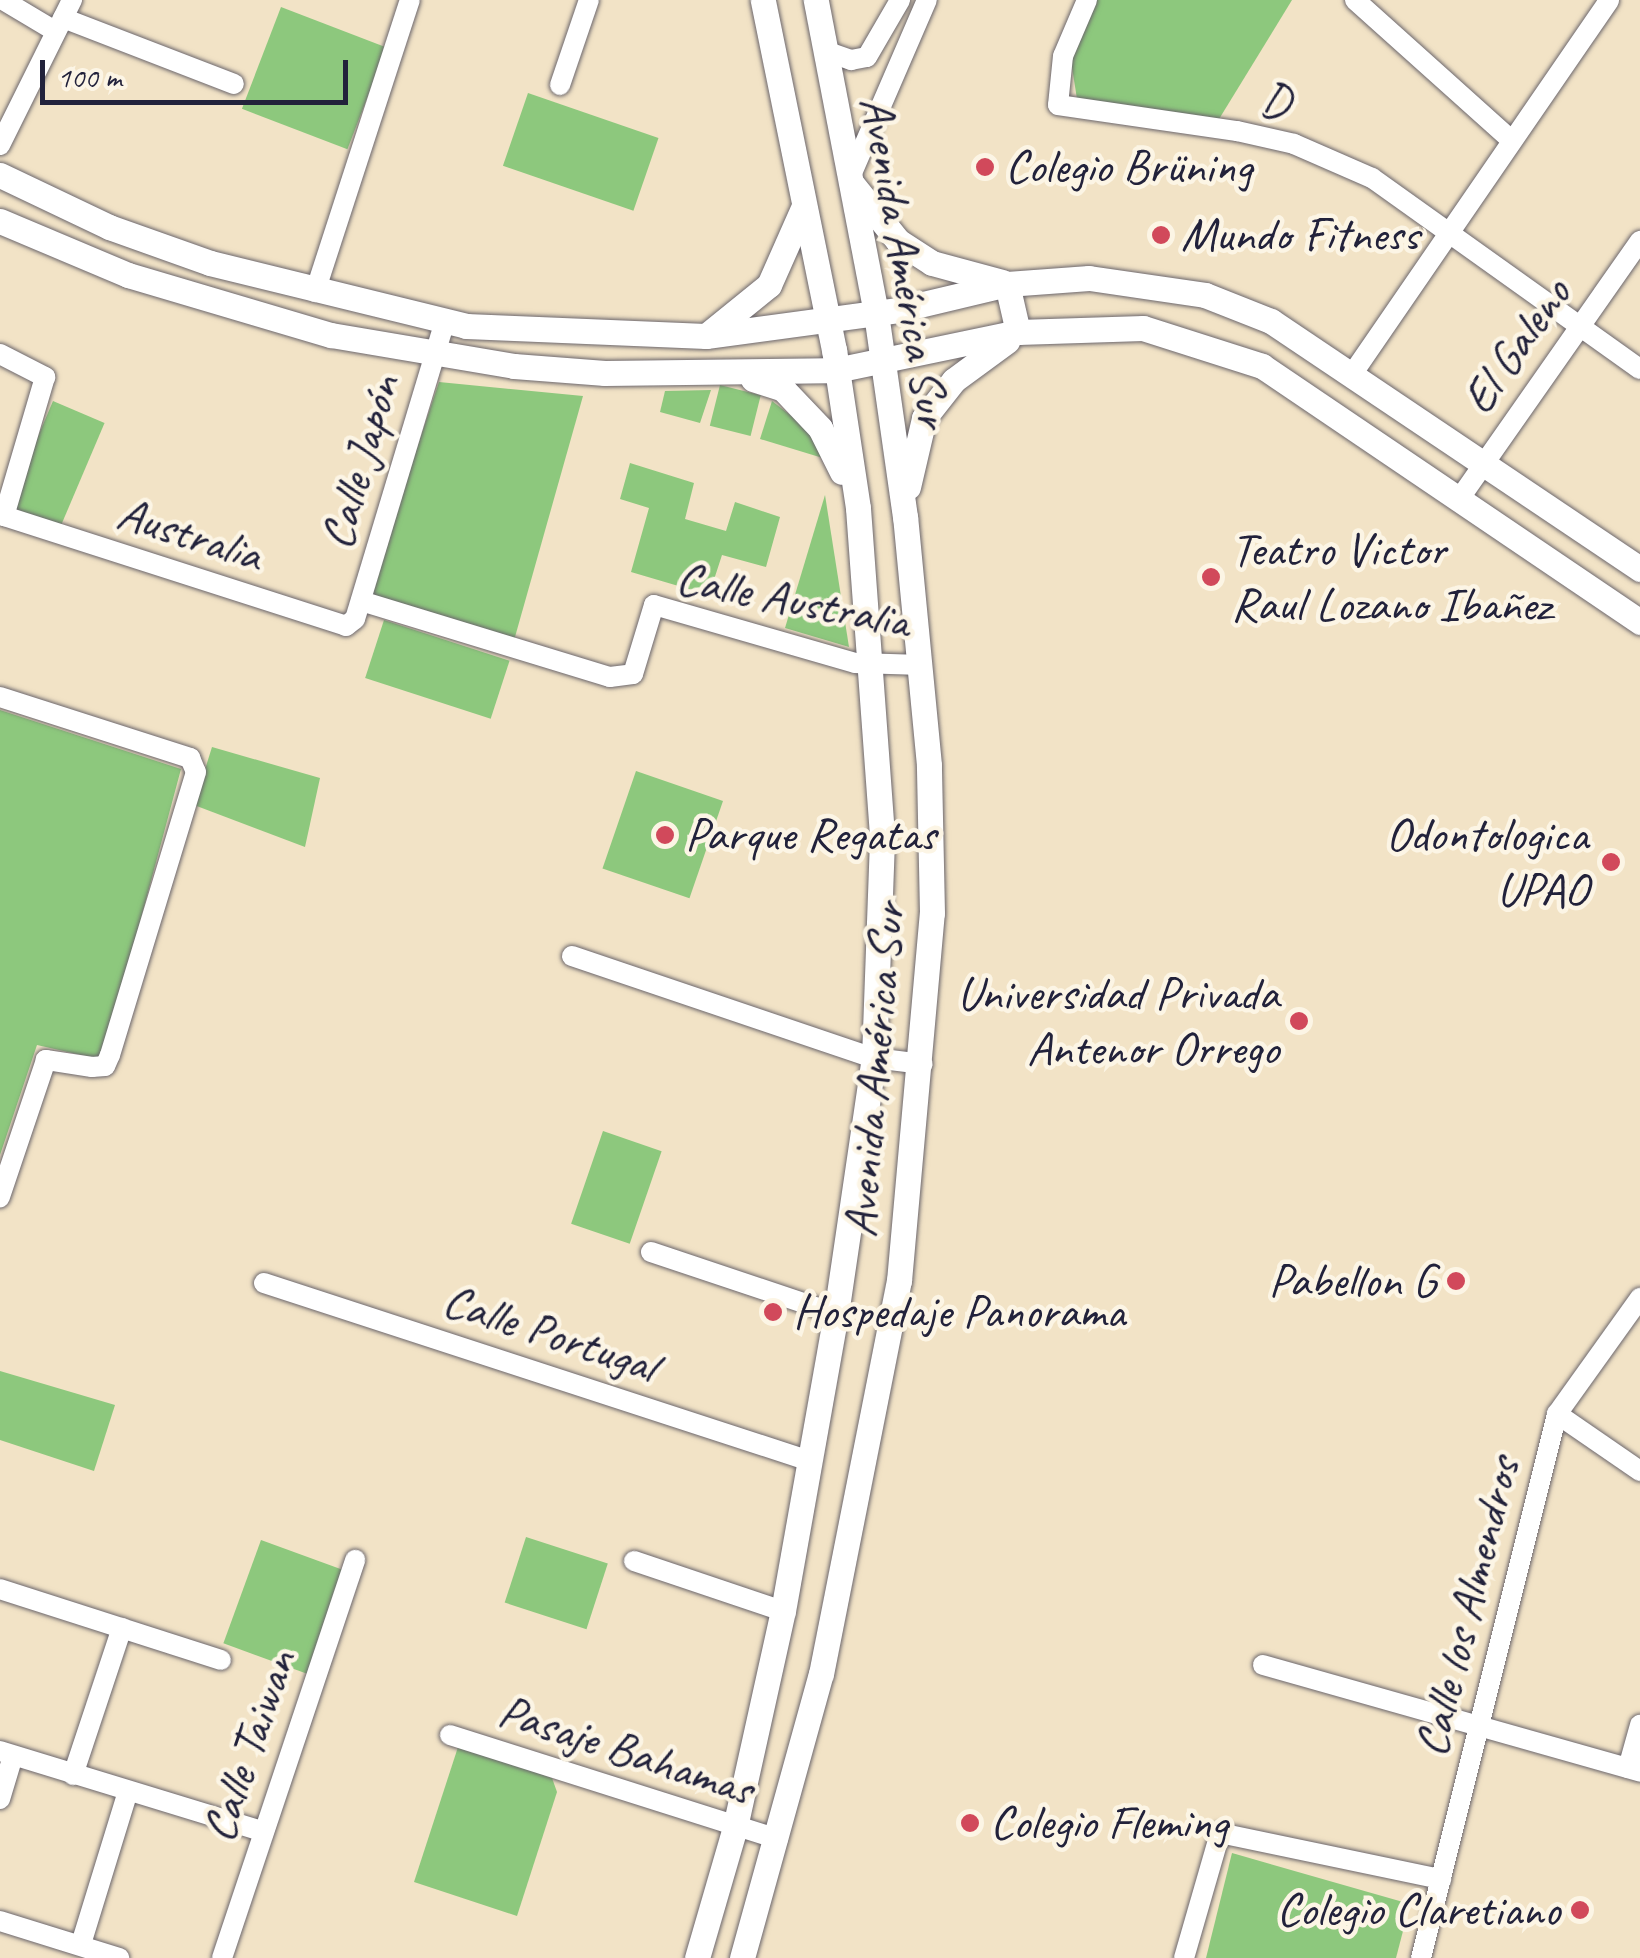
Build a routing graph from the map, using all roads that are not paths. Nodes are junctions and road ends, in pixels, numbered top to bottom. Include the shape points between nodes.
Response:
1 (2, 0) edge
2 (410, 0) edge
3 (588, 0) edge
4 (764, 0) edge
5 (816, 0) edge
6 (900, 0) edge
7 (927, 0) edge
8 (1087, 0) edge
9 (1355, 0) edge
10 (1582, 0) edge
11 (1604, 7) edge
12 (63, 16) edge
13 (826, 51) junction
14 (234, 84) dead end
15 (560, 85) dead end
16 (1510, 139) junction
17 (0, 145) edge
18 (0, 175) edge
19 (850, 180) junction
20 (805, 201) junction
21 (0, 221) edge
22 (1451, 228) junction
23 (1640, 241) edge
24 (1007, 284) junction
25 (315, 292) junction
26 (876, 313) junction
27 (445, 320) junction
28 (828, 321) junction
29 (1579, 326) junction
30 (1018, 332) junction
31 (706, 336) junction
32 (434, 353) junction
33 (0, 354) edge
34 (885, 365) junction
35 (1640, 369) edge
36 (836, 370) junction
37 (1354, 373) junction
38 (718, 374) junction
39 (1483, 461) junction
40 (1460, 498) junction
41 (858, 508) junction
42 (905, 517) junction
43 (1640, 568) edge
44 (361, 601) junction
45 (1640, 622) edge
46 (352, 625) joint
47 (922, 665) junction
48 (874, 666) junction
49 (0, 697) edge
50 (572, 956) dead end
51 (874, 1058) junction
52 (923, 1064) junction
53 (0, 1197) edge
54 (651, 1252) dead end
55 (264, 1283) dead end
56 (1640, 1298) edge
57 (836, 1314) junction
58 (1557, 1414) junction
59 (810, 1461) junction
60 (1640, 1471) edge
61 (355, 1560) dead end
62 (634, 1561) dead end
63 (0, 1589) edge
64 (783, 1611) junction
65 (122, 1628) junction
66 (221, 1660) dead end
67 (1263, 1665) dead end
68 (1479, 1725) junction
69 (1640, 1725) edge
70 (450, 1736) dead end
71 (7, 1754) edge
72 (1634, 1770) edge
73 (73, 1776) junction
74 (128, 1791) junction
75 (0, 1799) edge
76 (735, 1827) junction
77 (261, 1831) junction
78 (778, 1840) junction
79 (1441, 1879) junction
80 (0, 1921) edge
81 (81, 1944) junction
82 (120, 1958) edge
83 (222, 1958) edge
84 (697, 1958) edge
85 (742, 1958) edge
86 (1184, 1958) edge
87 (1421, 1958) edge

1 - 12 street
2 - 25 street
3 - 15 street
4 - 20 main road, Avenida América Sur
5 - 13 main road, Avenida América Sur
6 - 13 street via 867,57 850,60
7 - 19 street
8 - 22 street, D via 1063,56 1056,102 1294,144 1372,178
9 - 16 street
10 - 11 street
11 - 16 street
12 - 14 street
12 - 17 street
13 - 19 main road, Avenida América Sur
16 - 22 street
18 - 25 main road via 109,227
19 - 24 main road via 898,241 932,263
19 - 26 main road, Avenida América Sur
20 - 28 main road, Avenida América Sur
20 - 31 main road via 768,285
21 - 32 main road via 128,275 331,335
22 - 29 street, D
22 - 37 street
23 - 29 street, El Galeno
24 - 26 main road
24 - 30 main road
24 - 37 main road via 1130,279 1205,295 1271,321
25 - 27 main road
26 - 28 main road
26 - 34 main road, Avenida América Sur
27 - 31 main road
27 - 32 street, Calle Japón
28 - 31 main road
28 - 36 main road, Avenida América Sur
29 - 35 street, D
29 - 39 street, El Galeno
30 - 34 main road
30 - 40 main road via 1142,328 1206,344 1306,392
30 - 42 main road via 954,380 924,418
32 - 38 main road via 571,371
32 - 44 street, Calle Japón
33 - 46 street, Australia via 45,377 4,516
34 - 36 main road
34 - 42 main road, Avenida América Sur
36 - 38 main road
36 - 41 main road, Avenida América Sur
37 - 39 main road
38 - 41 main road via 784,390 829,441
39 - 40 street, El Galeno
39 - 43 main road
40 - 45 main road
41 - 48 main road, Avenida América Sur
42 - 47 main road, Avenida América Sur
44 - 46 street, Calle Japón
44 - 48 street, Calle Australia via 610,677 633,674 654,605
47 - 48 street, Calle Australia
47 - 52 main road, Avenida América Sur via 932,913
48 - 51 main road, Avenida América Sur via 882,835
49 - 53 street via 190,758 196,772 110,1055 104,1066 92,1067 46,1060
50 - 51 street
51 - 52 street
51 - 57 main road, Avenida América Sur
52 - 78 main road, Avenida América Sur via 899,1281 821,1674
54 - 57 street
55 - 59 street, Calle Portugal
56 - 58 street, Calle los Almendros
57 - 59 main road, Avenida América Sur
58 - 60 street
58 - 68 street, Calle los Almendros
59 - 64 main road, Avenida América Sur
61 - 77 street, Calle Taiwan
62 - 64 street
63 - 65 street
64 - 76 main road, Avenida América Sur
65 - 66 street
65 - 73 street
67 - 68 street
68 - 72 street
68 - 79 street, Calle los Almendros
69 - 72 street
70 - 76 street, Pasaje Bahamas
71 - 73 street
71 - 75 street
73 - 74 street
74 - 77 street
74 - 81 street
76 - 78 street, Pasaje Bahamas
76 - 84 main road, Avenida América Sur
77 - 83 street, Calle Taiwan
78 - 85 main road, Avenida América Sur
79 - 86 street via 1220,1833
79 - 87 street, Calle los Almendros
80 - 81 street
81 - 82 street

